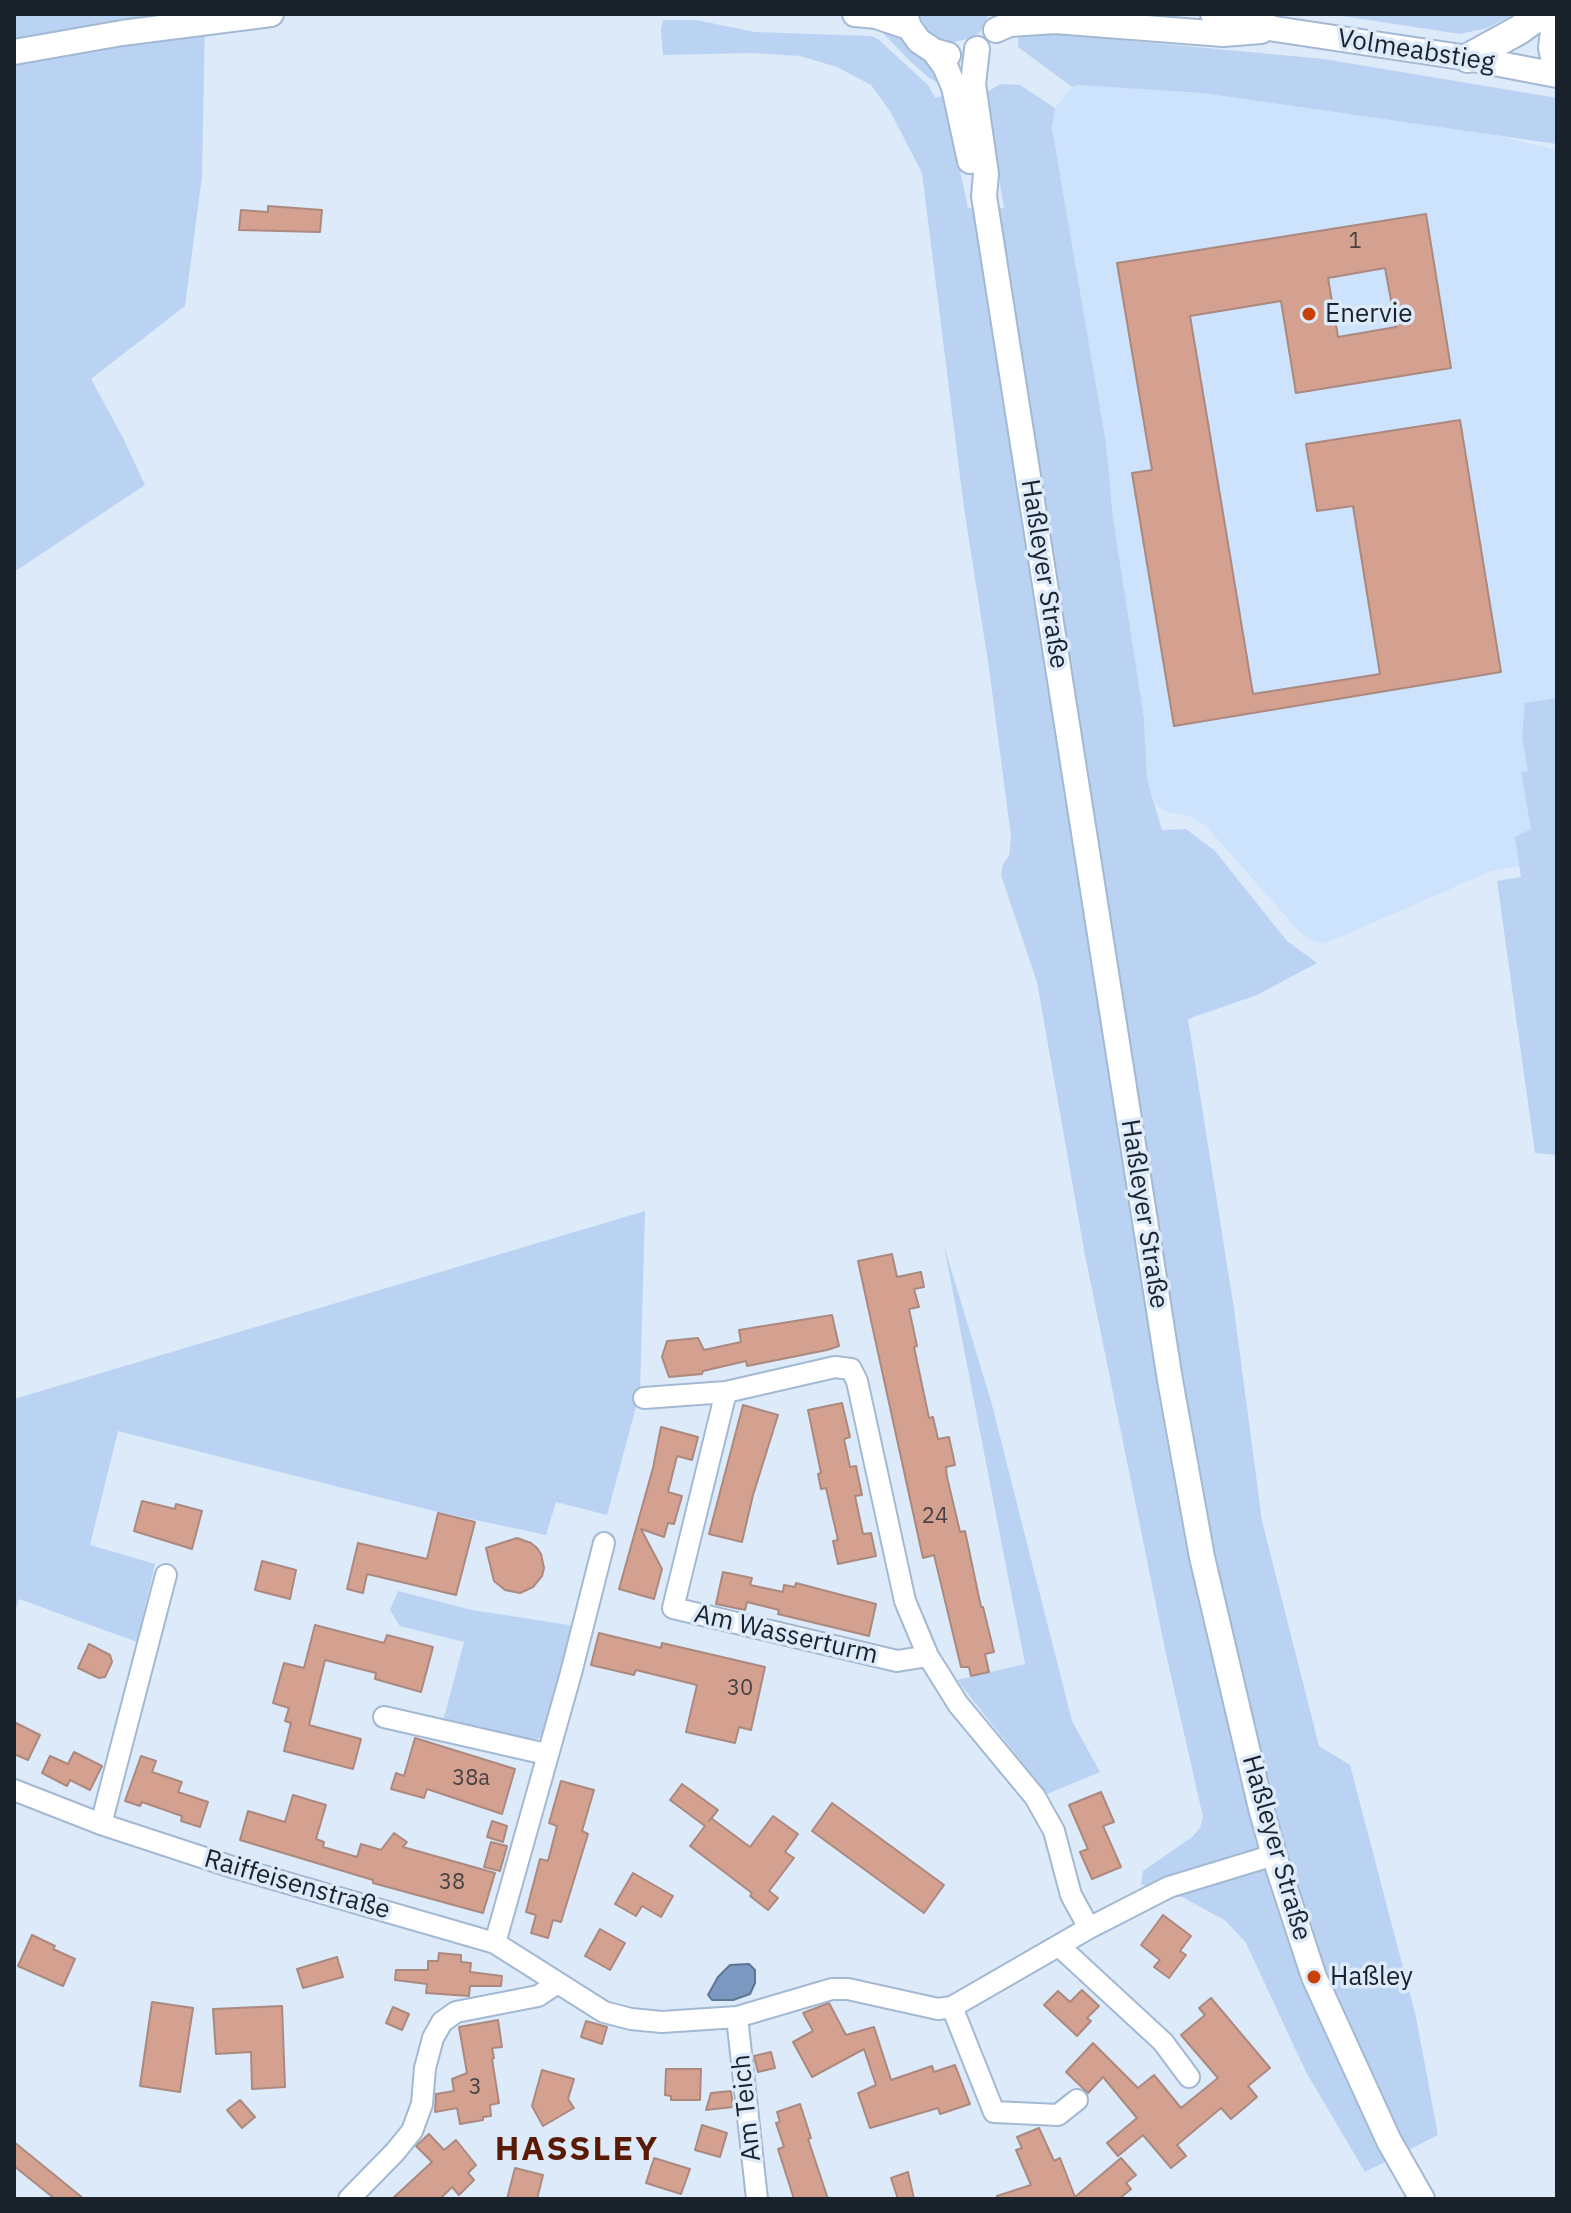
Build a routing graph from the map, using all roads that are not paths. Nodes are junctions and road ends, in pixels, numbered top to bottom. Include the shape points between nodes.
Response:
1 (271, 14) edge
2 (855, 14) edge
3 (1213, 14) edge
4 (1541, 14) edge
5 (1557, 14) edge
6 (907, 20) edge
7 (999, 22) edge
8 (1275, 29) junction
9 (977, 49) junction
10 (934, 51) junction
11 (14, 52) edge
12 (1468, 58) junction
13 (1557, 66) edge
14 (1557, 75) edge
15 (984, 196) junction
16 (726, 1392) junction
17 (644, 1398) dead end
18 (604, 1543) dead end
19 (166, 1575) dead end
20 (928, 1656) junction
21 (384, 1717) dead end
22 (546, 1754) junction
23 (14, 1790) edge
24 (101, 1824) junction
25 (1274, 1855) junction
26 (1089, 1928) junction
27 (495, 1943) junction
28 (1059, 1946) junction
29 (556, 1984) junction
30 (952, 2007) junction
31 (737, 2017) junction
32 (1189, 2077) dead end
33 (1077, 2100) dead end
34 (349, 2199) edge
35 (757, 2199) edge
36 (1422, 2199) edge

1 - 11 main road
2 - 6 main road
3 - 8 main road, Volmeabstieg
4 - 12 highway
5 - 13 highway
6 - 10 main road, Haßleyer Straße via 919,41
7 - 8 main road, Volmeabstieg via 1223,34
7 - 9 main road
8 - 12 main road, Volmeabstieg
9 - 10 main road via 956,55
9 - 15 main road, Haßleyer Straße via 973,84 986,174
10 - 15 main road, Haßleyer Straße via 954,87 973,174
12 - 14 main road, Volmeabstieg
15 - 25 main road, Haßleyer Straße via 1170,1380 1207,1582
16 - 17 street, Am Wasserturm
16 - 20 street, Am Wasserturm via 835,1367 851,1369 905,1601
16 - 20 street, Am Wasserturm via 673,1608 897,1661
18 - 22 street
19 - 24 street
20 - 26 street, Am Wasserturm via 958,1704 1035,1797 1054,1831 1071,1895
21 - 22 street
22 - 27 street
23 - 24 street, Raiffeisenstraße
24 - 27 street, Raiffeisenstraße
25 - 26 street via 1169,1887
25 - 36 main road, Haßleyer Straße via 1323,1998
26 - 28 street
27 - 29 street, Raiffeisenstraße
28 - 30 street
28 - 32 street via 1163,2042
29 - 31 street, Raiffeisenstraße via 604,2012 631,2019
29 - 34 street via 538,1996 456,2012 442,2022 433,2038 412,2131
30 - 31 street, Raiffeisenstraße via 938,2009 832,1989
30 - 33 street via 994,2112 1058,2115
31 - 35 street, Am Teich

